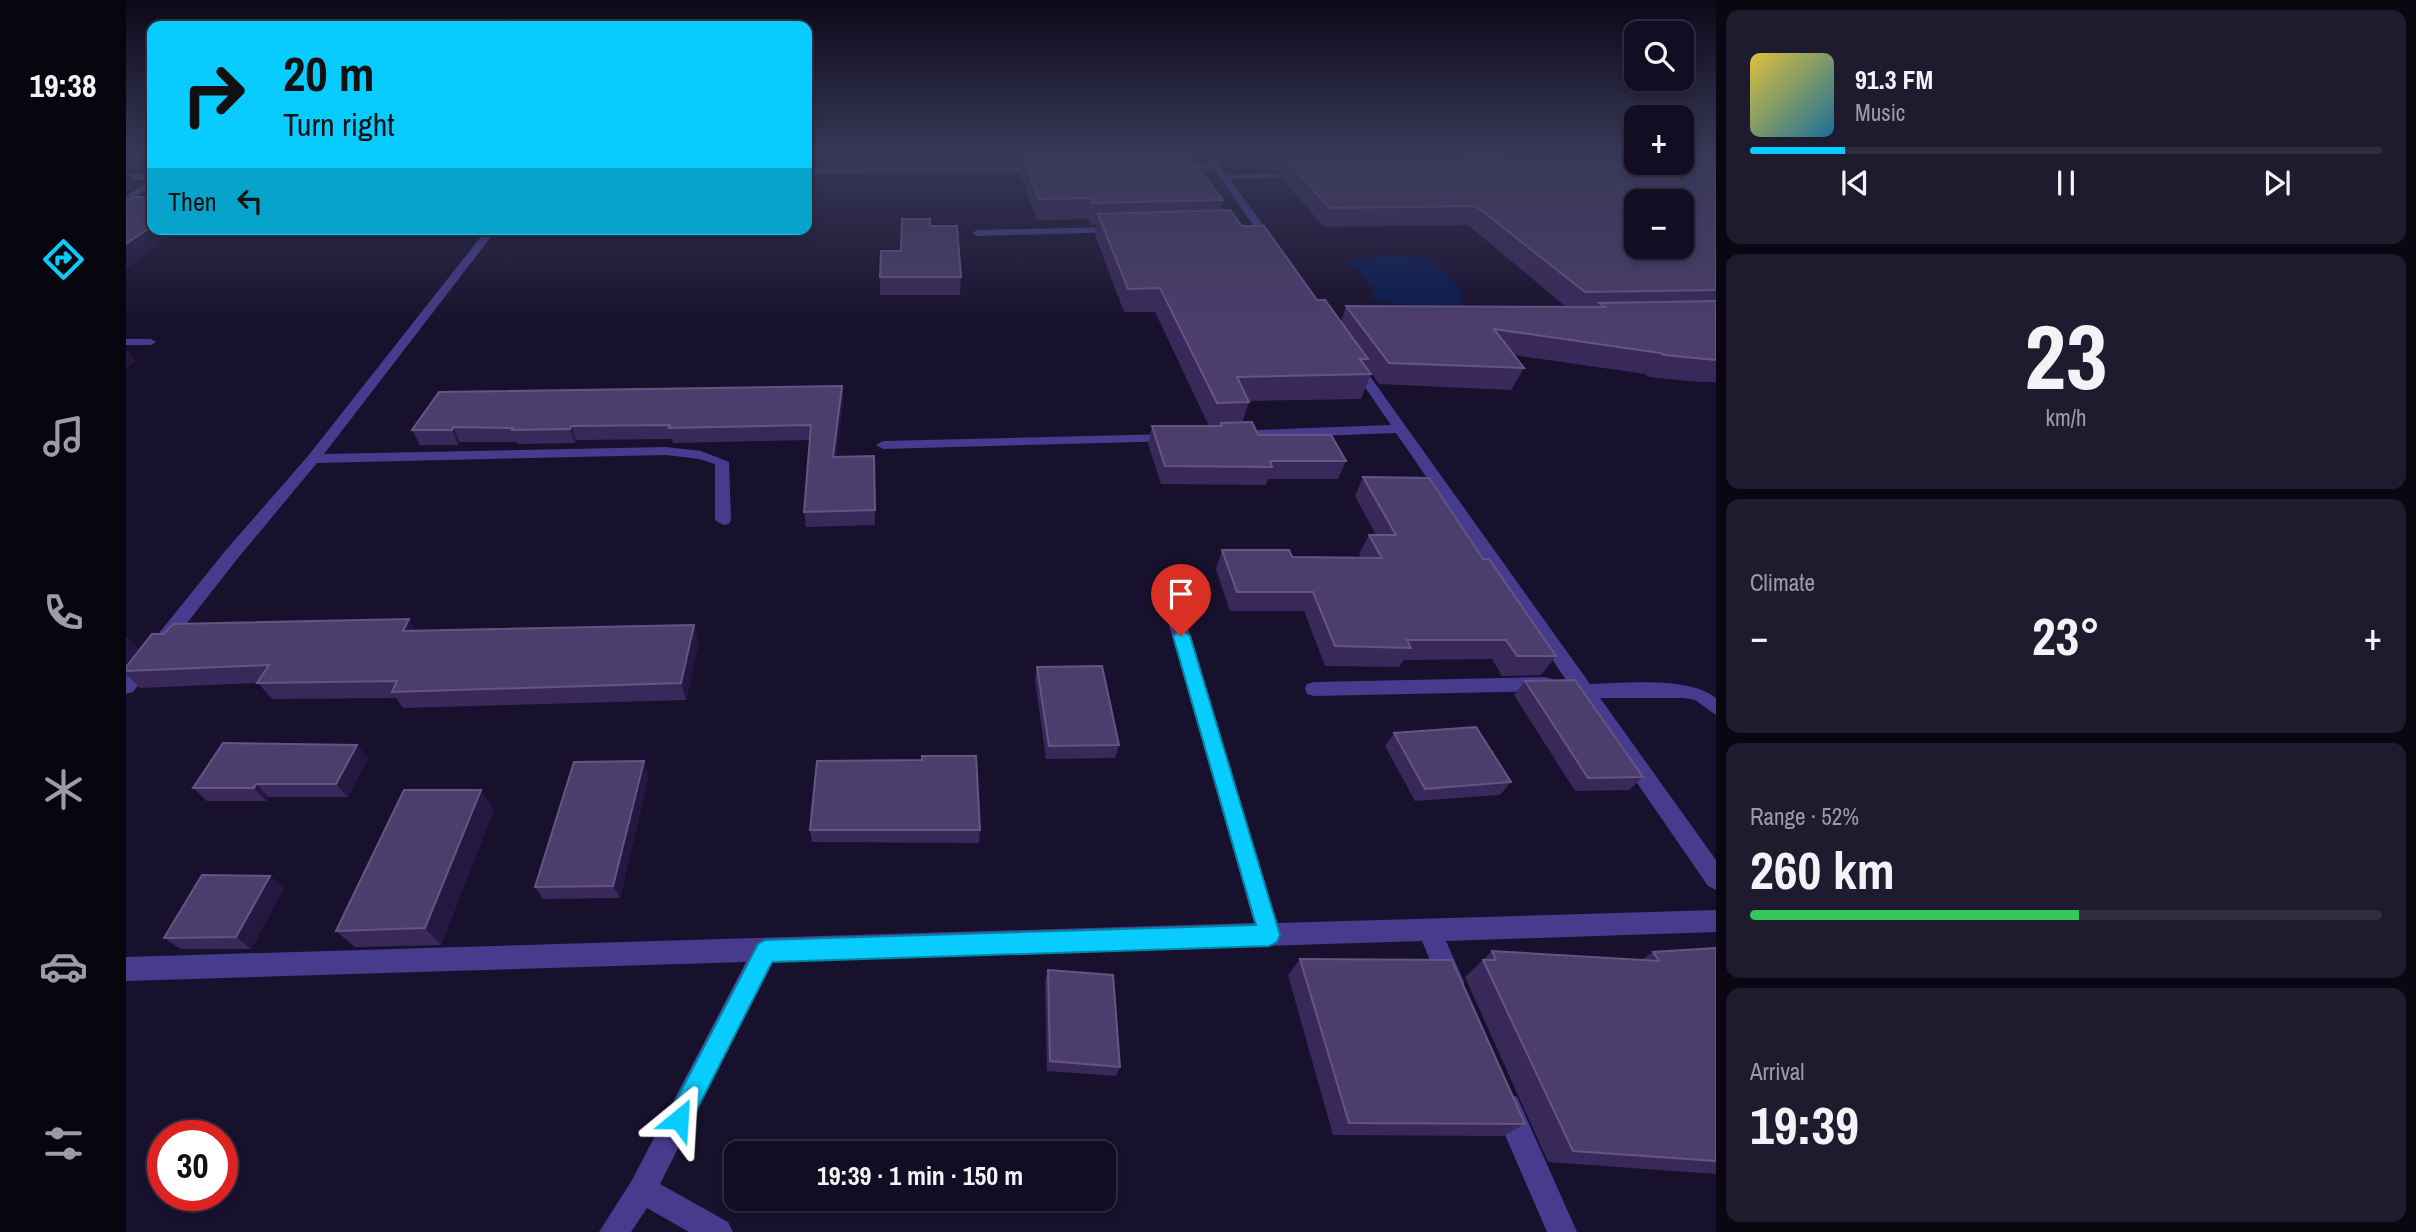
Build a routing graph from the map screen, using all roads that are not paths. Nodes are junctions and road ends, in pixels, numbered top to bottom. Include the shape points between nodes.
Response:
1 (1243, 209) edge
2 (1124, 229) edge
3 (977, 233) dead end
4 (487, 235) edge
5 (1281, 258) edge
6 (126, 342) edge
7 (151, 342) dead end
8 (1348, 354) edge
9 (1398, 429) junction
10 (1218, 436) edge
11 (1190, 437) edge
12 (883, 445) dead end
13 (313, 459) junction
14 (723, 520) dead end
15 (1174, 611) dead end
16 (126, 687) edge
17 (1581, 687) junction
18 (1314, 689) dead end
19 (1716, 708) edge
20 (1716, 879) edge
21 (1716, 921) edge
22 (1429, 930) junction
23 (1269, 935) junction
24 (765, 951) junction
25 (126, 969) edge
26 (1462, 1006) edge
27 (1496, 1081) edge
28 (642, 1190) junction
29 (614, 1232) edge
30 (718, 1232) edge
31 (1562, 1232) edge

1 - 5 street
2 - 3 lane
4 - 13 street
6 - 7 lane
8 - 9 street
9 - 10 street
9 - 17 street
11 - 12 street
13 - 14 street via 666,451 701,455 722,463
13 - 16 street
15 - 23 street
17 - 18 street
17 - 19 lane via 1684,691 1700,695
17 - 20 street
21 - 22 street
22 - 23 street
22 - 26 street
23 - 24 street
24 - 25 street
24 - 28 street
27 - 31 street
28 - 29 street
28 - 30 street

